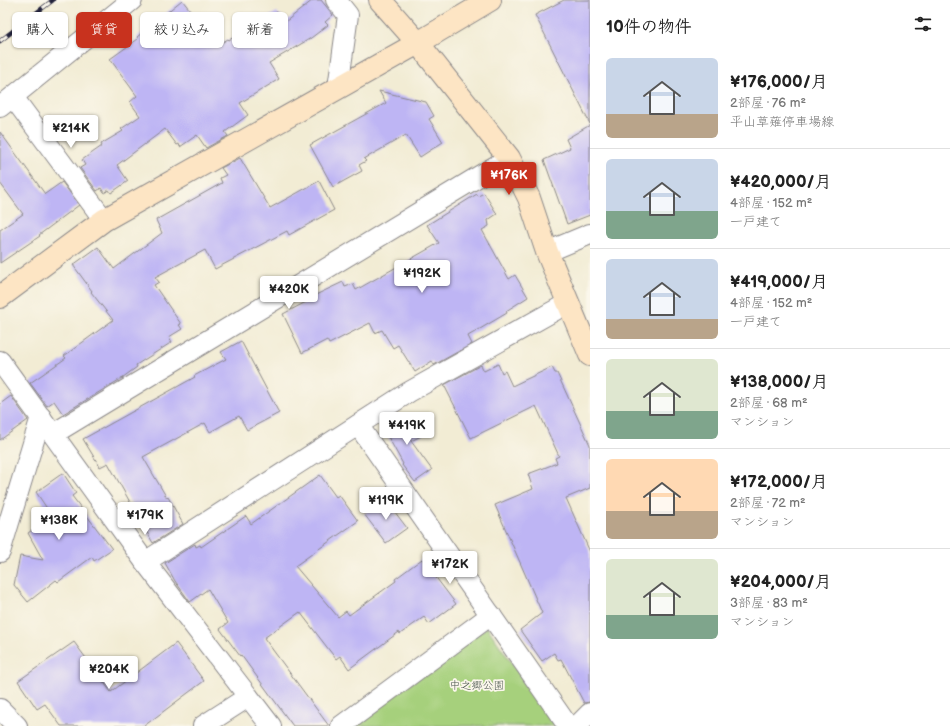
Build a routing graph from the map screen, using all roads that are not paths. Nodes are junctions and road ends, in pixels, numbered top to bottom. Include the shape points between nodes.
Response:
1 (132, 0) edge
2 (336, 0) edge
3 (380, 0) edge
4 (490, 0) edge
5 (418, 43) junction
6 (338, 88) junction
7 (6, 102) edge
8 (509, 158) junction
9 (104, 220) junction
10 (590, 234) edge
11 (547, 252) junction
12 (0, 298) edge
13 (568, 303) junction
14 (590, 355) edge
15 (0, 361) edge
16 (41, 417) junction
17 (358, 425) junction
18 (53, 434) junction
19 (0, 552) edge
20 (144, 562) junction
21 (490, 615) junction
22 (248, 697) junction
23 (0, 709) edge
24 (590, 713) edge
25 (17, 726) edge
26 (203, 726) edge
27 (271, 726) edge
28 (341, 726) edge
29 (568, 726) edge
30 (577, 726) edge

1 - 7 street
2 - 6 street via 348,15
3 - 5 street
4 - 5 street
5 - 6 street
5 - 8 street
6 - 9 street
7 - 9 street
8 - 11 street via 529,198
8 - 18 street
9 - 12 street
10 - 11 street
11 - 13 street
13 - 14 street
13 - 17 street via 409,392
15 - 16 street
16 - 18 street
16 - 19 street
17 - 20 street
17 - 21 street
18 - 20 street
20 - 22 street
21 - 28 street
21 - 29 street
22 - 26 street
22 - 27 street
23 - 25 street
24 - 30 street

